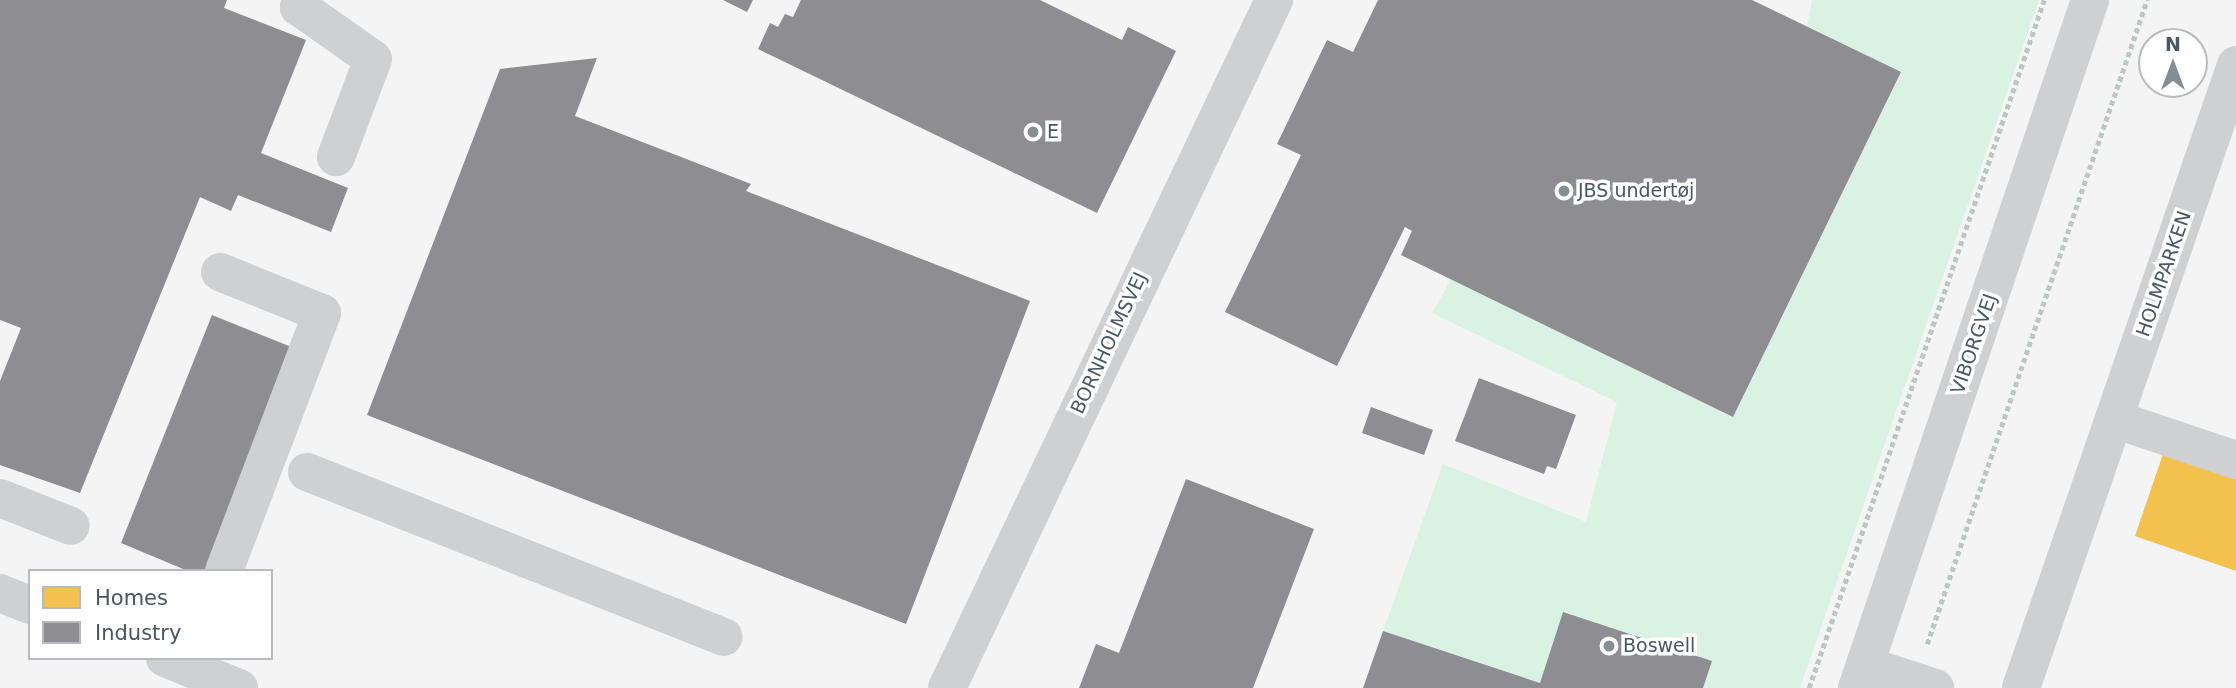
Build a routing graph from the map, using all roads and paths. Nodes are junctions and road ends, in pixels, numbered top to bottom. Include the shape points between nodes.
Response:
1 (302, 0) edge
2 (1274, 0) edge
3 (2044, 0) edge
4 (2090, 0) edge
5 (2147, 0) edge
6 (2236, 65) edge
7 (2225, 134) edge
8 (336, 157) dead end
9 (220, 272) dead end
10 (2114, 418) junction
11 (2236, 460) edge
12 (307, 472) dead end
13 (0, 498) edge
14 (71, 526) dead end
15 (225, 569) edge
16 (0, 593) edge
17 (28, 604) edge
18 (724, 637) dead end
19 (181, 661) edge
20 (1861, 677) edge
21 (1925, 685) edge
22 (239, 688) edge
23 (947, 688) edge
24 (1809, 688) edge
25 (2021, 688) edge

1 - 8 street via 299,7 373,60
2 - 23 street, BORNHOLMSVEJ
3 - 24 path
4 - 20 street, VIBORGVEJ
5 - 21 path
6 - 7 street, HOLMPARKEN
7 - 10 street, HOLMPARKEN
9 - 15 street via 323,313
10 - 11 street
10 - 25 street, HOLMPARKEN
12 - 18 street
13 - 14 street
16 - 17 street
19 - 22 street
20 - 21 street

